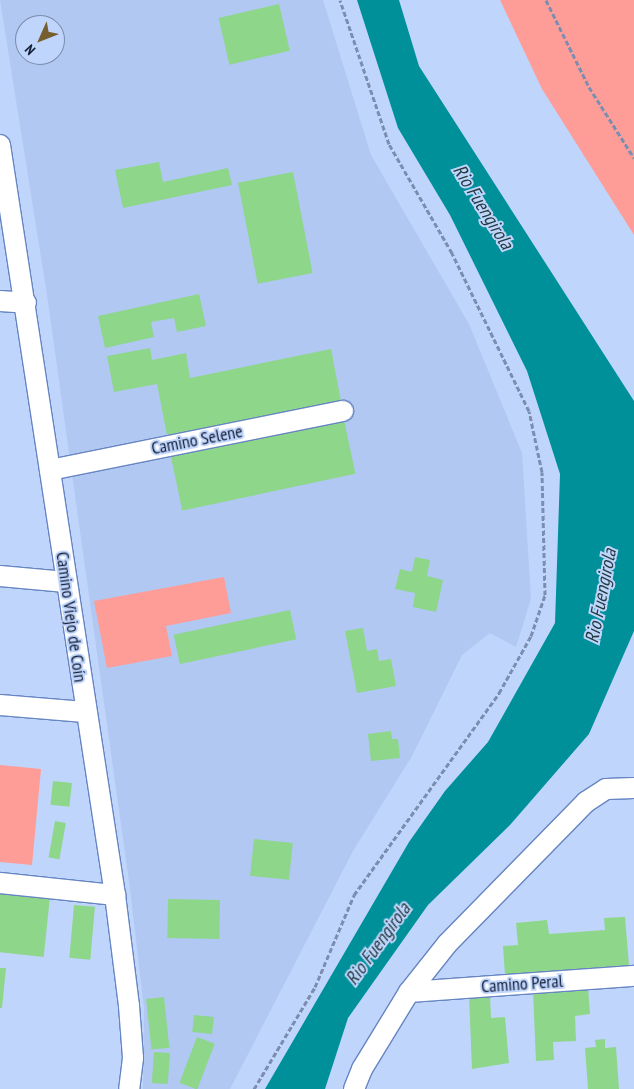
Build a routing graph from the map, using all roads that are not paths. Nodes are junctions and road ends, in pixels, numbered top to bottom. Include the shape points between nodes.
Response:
1 (0, 146) edge
2 (0, 301) edge
3 (26, 303) junction
4 (344, 411) dead end
5 (50, 470) junction
6 (0, 576) edge
7 (66, 582) junction
8 (0, 705) edge
9 (85, 712) junction
10 (634, 788) edge
11 (0, 883) edge
12 (115, 895) junction
13 (634, 976) edge
14 (409, 992) junction
15 (362, 1069) junction
16 (129, 1089) edge
17 (340, 1089) edge
18 (354, 1089) edge

1 - 3 street, Camino Viejo de Coín
2 - 3 street
3 - 5 street, Camino Viejo de Coín
4 - 5 street, Camino Selene
5 - 7 street, Camino Viejo de Coín
6 - 7 street
7 - 9 street, Camino Viejo de Coín
8 - 9 street
9 - 12 street, Camino Viejo de Coín
10 - 14 street via 606,790 586,802 447,944
11 - 12 street
12 - 16 street, Camino Viejo de Coín via 130,1006 133,1058
13 - 14 street, Camino Peral
14 - 15 street
15 - 17 street
15 - 18 street

